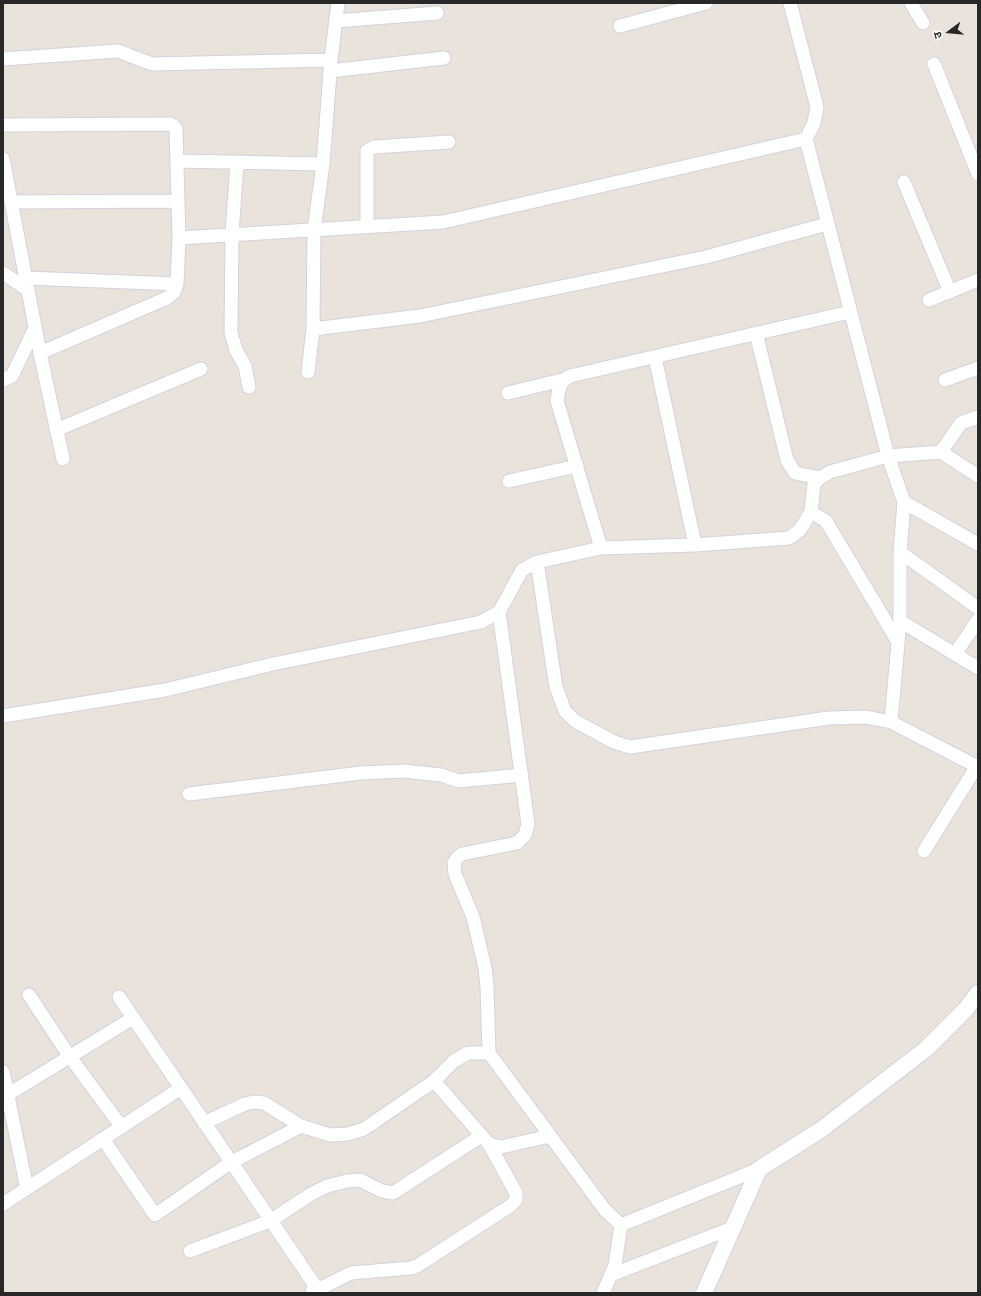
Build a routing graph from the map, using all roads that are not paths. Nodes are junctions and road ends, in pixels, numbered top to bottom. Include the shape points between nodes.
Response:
1 (338, 3) edge
2 (706, 3) edge
3 (790, 3) edge
4 (911, 3) edge
5 (437, 13) dead end
6 (336, 21) junction
7 (923, 23) dead end
8 (620, 26) dead end
9 (444, 58) dead end
10 (3, 59) edge
11 (934, 64) dead end
12 (330, 65) junction
13 (3, 125) edge
14 (806, 139) junction
15 (449, 142) dead end
16 (3, 159) edge
17 (177, 161) junction
18 (237, 163) junction
19 (323, 164) junction
20 (978, 174) edge
21 (904, 182) dead end
22 (178, 201) junction
23 (11, 202) junction
24 (827, 224) junction
25 (367, 226) junction
26 (314, 230) junction
27 (232, 234) junction
28 (179, 238) junction
29 (3, 273) edge
30 (978, 280) edge
31 (27, 284) junction
32 (177, 284) junction
33 (950, 292) junction
34 (929, 300) dead end
35 (850, 312) junction
36 (35, 328) junction
37 (313, 329) junction
38 (756, 333) junction
39 (40, 353) junction
40 (655, 357) junction
41 (978, 368) edge
42 (201, 369) dead end
43 (308, 372) dead end
44 (3, 380) edge
45 (562, 380) junction
46 (946, 380) dead end
47 (249, 387) dead end
48 (508, 393) dead end
49 (978, 417) edge
50 (56, 430) junction
51 (941, 452) junction
52 (888, 456) junction
53 (63, 459) dead end
54 (577, 466) junction
55 (978, 476) edge
56 (820, 478) junction
57 (509, 481) dead end
58 (904, 502) junction
59 (811, 512) junction
60 (978, 544) edge
61 (696, 545) junction
62 (601, 548) junction
63 (900, 552) junction
64 (537, 562) junction
65 (978, 608) edge
66 (499, 612) junction
67 (978, 620) edge
68 (900, 621) junction
69 (898, 642) junction
70 (955, 654) junction
71 (978, 668) edge
72 (3, 716) edge
73 (891, 722) junction
74 (977, 766) edge
75 (522, 775) junction
76 (189, 794) dead end
77 (924, 851) dead end
78 (978, 993) edge
79 (29, 995) dead end
80 (119, 997) dead end
81 (133, 1018) junction
82 (488, 1054) junction
83 (70, 1057) junction
84 (3, 1072) edge
85 (434, 1081) junction
86 (181, 1088) junction
87 (5, 1093) edge
88 (204, 1123) junction
89 (121, 1126) junction
90 (301, 1126) junction
91 (550, 1136) junction
92 (103, 1139) junction
93 (485, 1140) junction
94 (230, 1163) junction
95 (759, 1169) junction
96 (27, 1189) junction
97 (3, 1204) edge
98 (270, 1221) junction
99 (621, 1225) junction
100 (732, 1228) junction
101 (190, 1251) dead end
102 (611, 1276) junction
103 (312, 1293) edge
104 (602, 1293) edge
105 (704, 1293) edge

1 - 6 street
2 - 8 street
3 - 14 street via 817,107 814,123
4 - 7 street
5 - 6 street
6 - 12 street
9 - 12 street
10 - 12 street via 118,51 152,64
11 - 20 street
12 - 19 street
13 - 17 street via 170,124 176,129
14 - 24 street
14 - 25 street via 443,222
15 - 25 street via 374,147 367,151
16 - 23 street
17 - 18 street
17 - 22 street
18 - 19 street
18 - 27 street
19 - 26 street
21 - 33 street
22 - 23 street
22 - 28 street
23 - 31 street
24 - 35 street
24 - 37 street via 699,259 420,316
25 - 26 street
26 - 27 street
26 - 37 street
27 - 28 street
27 - 47 street via 231,333 236,350 245,366
28 - 32 street
29 - 31 street
30 - 33 street
31 - 32 street
31 - 36 street
32 - 39 street via 174,292 167,298
33 - 34 street
35 - 38 street
35 - 52 street
36 - 39 street
36 - 44 street via 12,376
37 - 43 street
38 - 40 street
38 - 56 street via 787,460 795,472
39 - 50 street
40 - 45 street
40 - 61 street
41 - 46 street
42 - 50 street
45 - 48 street
45 - 54 street via 556,401
49 - 51 street via 961,423
50 - 53 street
51 - 52 street
51 - 55 street
52 - 56 street via 830,472
52 - 58 street
54 - 57 street
54 - 62 street
56 - 59 street via 814,484
58 - 60 street
58 - 63 street
59 - 61 street via 800,530 789,538
59 - 69 street via 826,521
61 - 62 street
62 - 64 street
63 - 65 street
63 - 68 street
64 - 66 street via 522,570
64 - 73 street via 556,687 565,711 575,721 614,742 630,747 829,718 866,717
66 - 72 street via 481,622 273,664 165,690
66 - 75 street
67 - 70 street
68 - 69 street
68 - 70 street
69 - 73 street
70 - 71 street
73 - 74 street
74 - 77 street
75 - 76 street via 459,782 433,773 403,771
75 - 82 street via 528,824 525,834 517,843 462,854 454,863 455,874 472,917 485,968
78 - 95 street via 926,1049 822,1129
79 - 83 street
80 - 81 street
81 - 83 street
81 - 86 street
82 - 85 street via 468,1053 454,1061
82 - 91 street
83 - 87 street
83 - 89 street
84 - 87 street
85 - 90 street via 364,1129 348,1134 330,1135
85 - 93 street
86 - 88 street
86 - 89 street
87 - 96 street
88 - 90 street via 254,1102 264,1103
88 - 94 street
89 - 92 street
90 - 94 street
91 - 93 street via 507,1146
91 - 99 street via 604,1210
92 - 94 street via 155,1216
92 - 96 street
93 - 98 street via 393,1193 382,1191 360,1180 346,1181 311,1194
93 - 103 street via 516,1193 516,1200 510,1206 417,1266 351,1273
94 - 98 street
95 - 99 street
95 - 100 street
96 - 97 street
98 - 101 street
98 - 103 street via 314,1284
99 - 102 street
100 - 102 street
100 - 105 street
102 - 104 street

